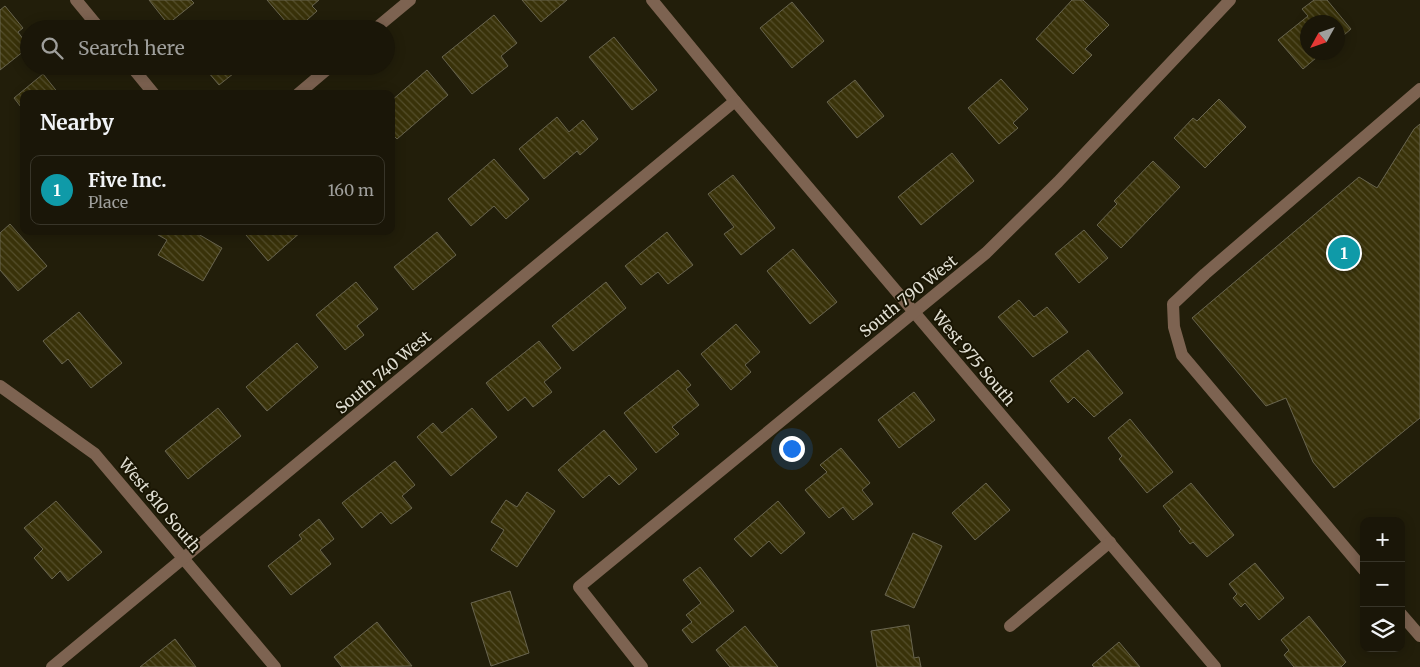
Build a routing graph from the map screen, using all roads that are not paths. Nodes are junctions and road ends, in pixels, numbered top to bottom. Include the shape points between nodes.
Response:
1 (76, 0) edge
2 (410, 0) edge
3 (652, 0) edge
4 (1230, 0) edge
5 (93, 20) edge
6 (387, 20) edge
7 (138, 75) edge
8 (320, 75) edge
9 (1420, 89) edge
10 (151, 90) edge
11 (303, 90) edge
12 (735, 101) junction
13 (914, 312) junction
14 (0, 386) edge
15 (1110, 542) junction
16 (184, 559) junction
17 (1360, 565) edge
18 (1405, 619) edge
19 (1010, 626) dead end
20 (1420, 636) edge
21 (52, 667) edge
22 (275, 667) edge
23 (642, 667) edge
24 (1215, 667) edge

1 - 5 street
2 - 6 street
3 - 12 street, West 975 South
4 - 13 street, South 790 West via 1058,182 986,253
7 - 10 street
8 - 11 street
9 - 17 street via 1173,304 1174,328 1182,355
12 - 13 street, West 975 South
12 - 16 street, South 740 West
13 - 15 street, West 975 South
13 - 23 street, South 790 West via 579,587
14 - 16 street, West 810 South via 95,454
15 - 19 street
15 - 24 street, West 975 South
16 - 21 street, South 740 West
16 - 22 street, West 810 South
18 - 20 street

